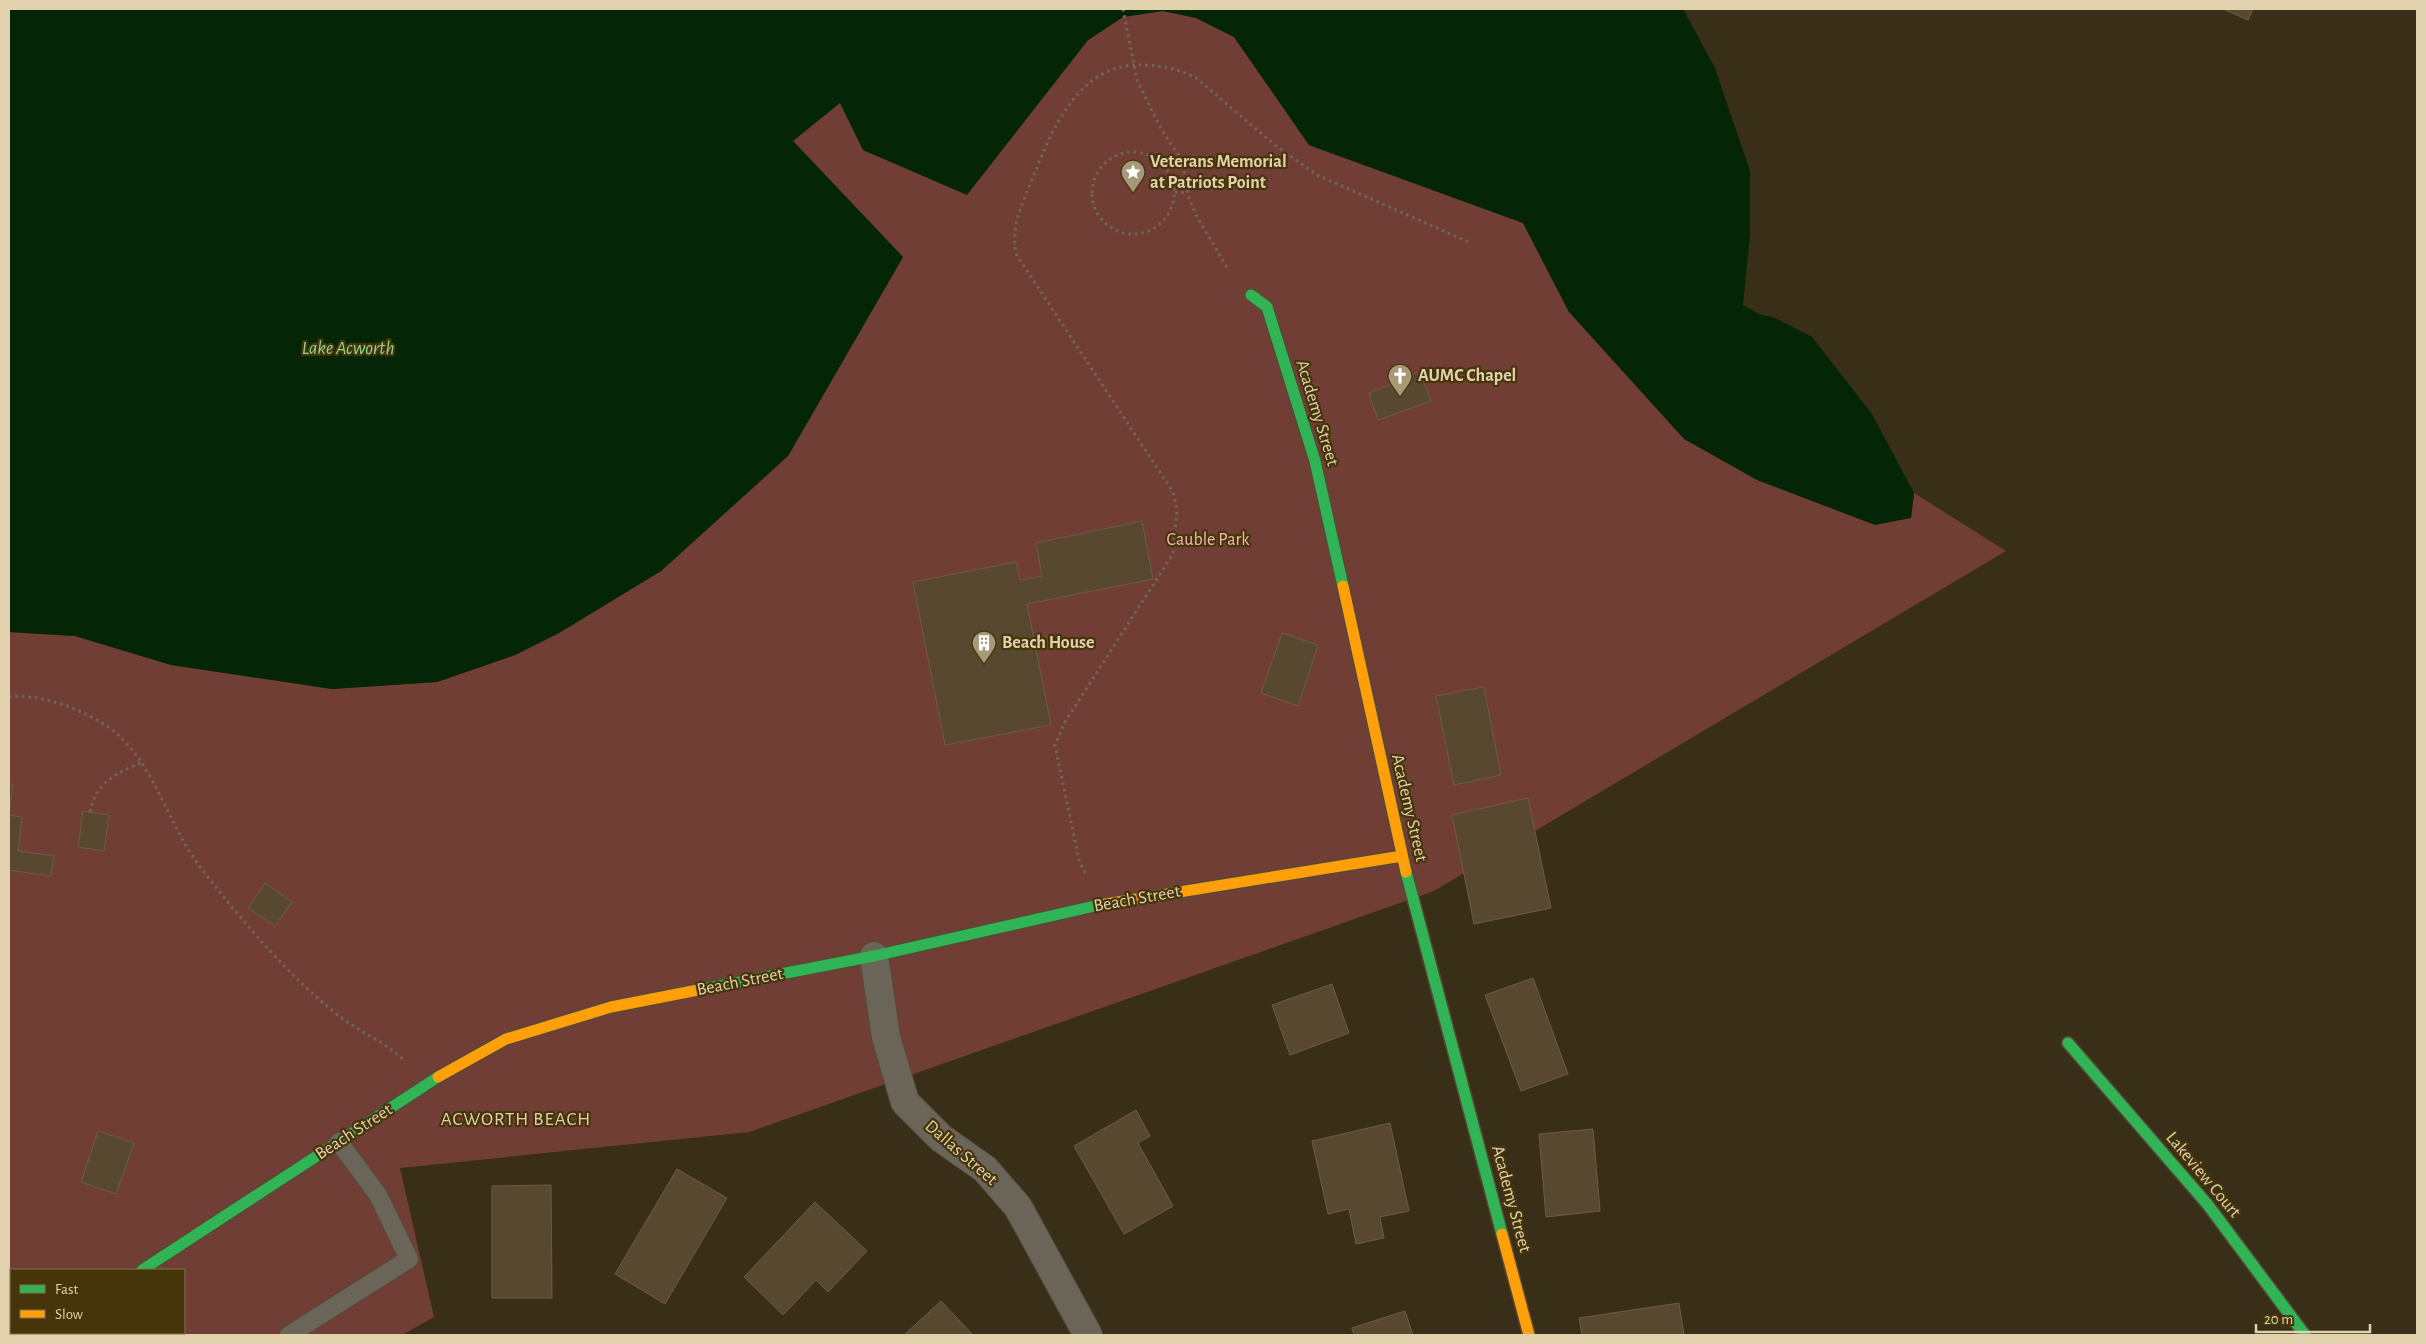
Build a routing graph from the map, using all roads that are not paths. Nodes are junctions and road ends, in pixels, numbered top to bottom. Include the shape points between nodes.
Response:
1 (1251, 295) road end
2 (1402, 856) junction
3 (874, 956) junction
4 (2068, 1043) dead end
5 (339, 1142) junction
6 (144, 1269) edge
7 (289, 1335) edge
8 (1088, 1335) edge
9 (1529, 1335) edge
10 (2305, 1335) edge

1 - 2 street, Academy Street via 1267,307 1315,462
2 - 3 street, Beach Street via 1099,905
2 - 9 street, Academy Street
3 - 5 street, Beach Street via 611,1007 506,1039 428,1083
3 - 8 street, Dallas Street via 886,1037 905,1102 940,1138 985,1169 1018,1207
4 - 10 street, Lakeview Court via 2208,1205
5 - 6 street, Beach Street
5 - 7 lane via 378,1196 409,1259

